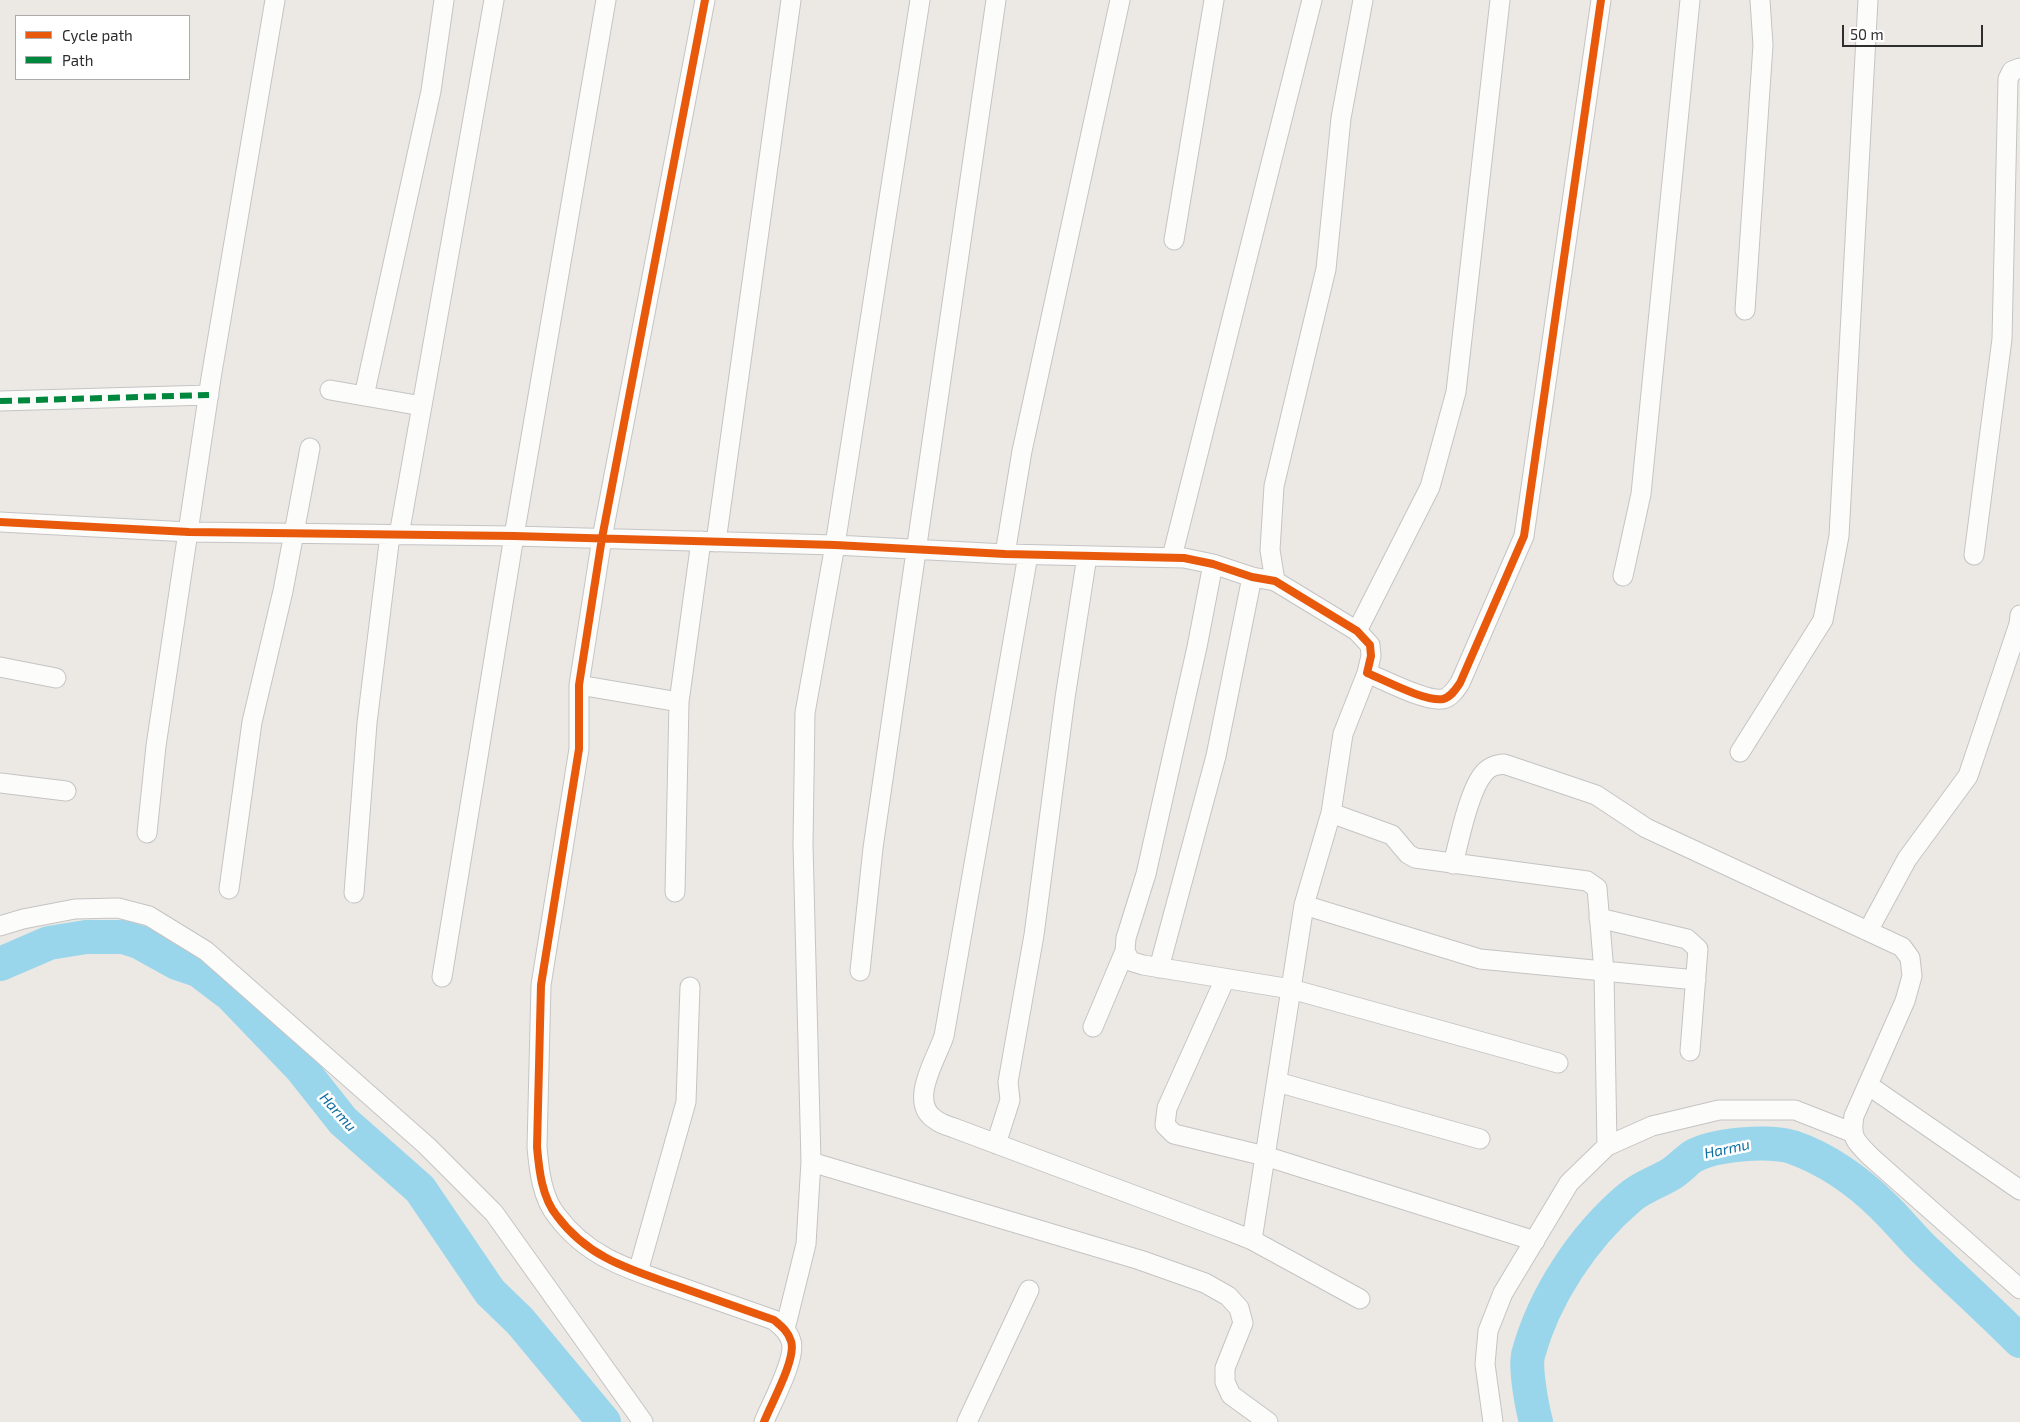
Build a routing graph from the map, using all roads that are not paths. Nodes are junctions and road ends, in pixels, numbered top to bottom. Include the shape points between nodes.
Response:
1 (275, 0) edge
2 (444, 0) edge
3 (494, 0) edge
4 (606, 0) edge
5 (705, 0) edge
6 (791, 0) edge
7 (920, 0) edge
8 (996, 0) edge
9 (1120, 0) edge
10 (1214, 0) edge
11 (1312, 0) edge
12 (1364, 0) edge
13 (1500, 0) edge
14 (1602, 0) edge
15 (1690, 0) edge
16 (1760, 0) edge
17 (1868, 0) edge
18 (2020, 68) edge
19 (1174, 240) dead end
20 (1745, 310) dead end
21 (330, 390) dead end
22 (209, 395) junction
23 (364, 396) junction
24 (0, 401) edge
25 (422, 406) junction
26 (310, 448) dead end
27 (0, 522) edge
28 (189, 532) junction
29 (292, 534) junction
30 (395, 534) junction
31 (514, 536) junction
32 (602, 538) junction
33 (708, 541) junction
34 (835, 545) junction
35 (917, 549) junction
36 (1005, 554) junction
37 (1028, 555) junction
38 (1974, 555) dead end
39 (1088, 556) junction
40 (1172, 557) junction
41 (1213, 564) junction
42 (1623, 576) dead end
43 (1252, 577) junction
44 (1275, 581) junction
45 (2020, 615) edge
46 (1357, 631) junction
47 (0, 667) edge
48 (1367, 674) junction
49 (56, 678) dead end
50 (579, 685) junction
51 (679, 702) junction
52 (1740, 752) dead end
53 (0, 783) edge
54 (66, 791) dead end
55 (1331, 813) junction
56 (147, 833) dead end
57 (1453, 864) junction
58 (229, 889) dead end
59 (674, 892) dead end
60 (354, 893) dead end
61 (1304, 905) junction
62 (1599, 918) junction
63 (0, 926) edge
64 (1868, 931) junction
65 (1125, 951) junction
66 (1159, 968) junction
67 (860, 971) dead end
68 (1604, 972) junction
69 (442, 977) dead end
70 (1225, 979) junction
71 (1696, 980) junction
72 (690, 987) dead end
73 (1291, 989) junction
74 (1093, 1027) dead end
75 (1690, 1051) dead end
76 (1558, 1063) dead end
77 (1277, 1082) junction
78 (1868, 1085) junction
79 (1851, 1132) junction
80 (1480, 1139) dead end
81 (996, 1144) junction
82 (1607, 1146) junction
83 (1265, 1156) junction
84 (811, 1162) junction
85 (2020, 1190) edge
86 (1252, 1240) junction
87 (1535, 1240) junction
88 (638, 1272) junction
89 (2020, 1289) edge
90 (1028, 1290) dead end
91 (1360, 1299) dead end
92 (785, 1329) junction
93 (643, 1422) edge
94 (764, 1422) edge
95 (966, 1422) edge
96 (1268, 1422) edge
97 (1493, 1422) edge

1 - 22 street
2 - 23 street via 431,91
3 - 25 street
4 - 31 street
5 - 32 street
6 - 33 street
7 - 34 street
8 - 35 street
9 - 36 street via 1022,451
10 - 19 street
11 - 40 street
12 - 44 street via 1341,118 1326,269 1274,486 1270,550
13 - 46 street via 1456,392 1430,487
14 - 48 street via 1524,536 1453,694 1443,699 1426,697
15 - 42 street via 1641,494
16 - 20 street via 1763,45
17 - 52 street via 1839,536 1824,620
18 - 38 street via 2012,71 2008,79 2002,339
21 - 23 street
22 - 24 street
22 - 28 street
23 - 25 street
25 - 30 street
26 - 29 street
27 - 28 street
28 - 29 street
28 - 56 street via 156,746
29 - 30 street
29 - 58 street via 283,591 252,722
30 - 31 street
30 - 60 street via 367,723
31 - 32 street
31 - 69 street
32 - 33 street
32 - 50 street
33 - 34 street
33 - 51 street
34 - 35 street
34 - 84 street via 805,713 802,844
35 - 36 street
35 - 67 street via 873,848
36 - 37 street
37 - 39 street
37 - 81 street via 944,1036 923,1091 925,1107 934,1119
39 - 40 street
39 - 81 street via 1065,698 1034,935 1008,1082 1010,1100
40 - 41 street
41 - 43 street
41 - 65 street via 1146,874
43 - 44 street
43 - 66 street via 1216,756
44 - 46 street
45 - 64 street via 1968,776 1907,859
46 - 48 street via 1370,645
47 - 49 street
48 - 55 street via 1343,734
50 - 51 street
50 - 88 street via 579,749 541,985 538,1162 546,1194 556,1215 580,1241 614,1264
51 - 59 street
53 - 54 street
55 - 57 street via 1392,835 1415,858
55 - 61 street
57 - 62 street via 1587,881 1597,888
57 - 64 street via 1474,790 1484,773 1494,765 1504,764 1596,795 1646,828
61 - 68 street via 1480,959
61 - 73 street
62 - 68 street
62 - 71 street via 1694,942 1698,949
63 - 93 street via 75,909 118,908 150,916 206,951 427,1146 494,1213
64 - 78 street via 1902,947 1910,958 1912,976 1905,1001
65 - 66 street via 1130,961
65 - 74 street
66 - 70 street
68 - 71 street
68 - 82 street
70 - 73 street
70 - 83 street via 1167,1108 1165,1125 1174,1134
71 - 75 street
72 - 88 street via 686,1102
73 - 76 street
73 - 77 street
77 - 80 street
77 - 83 street
78 - 79 street via 1854,1116
78 - 85 street
79 - 82 street via 1795,1110 1719,1110 1652,1126
79 - 89 street via 1871,1157
81 - 86 street
82 - 87 street via 1569,1183
83 - 86 street
83 - 87 street
84 - 92 street via 806,1244
84 - 96 street via 1140,1260 1205,1283 1228,1296 1239,1308 1243,1323 1225,1368 1225,1382 1231,1395
86 - 91 street
87 - 97 street via 1503,1293 1488,1331 1485,1364
88 - 92 street via 774,1320
90 - 95 street
92 - 94 street via 792,1342 791,1357

